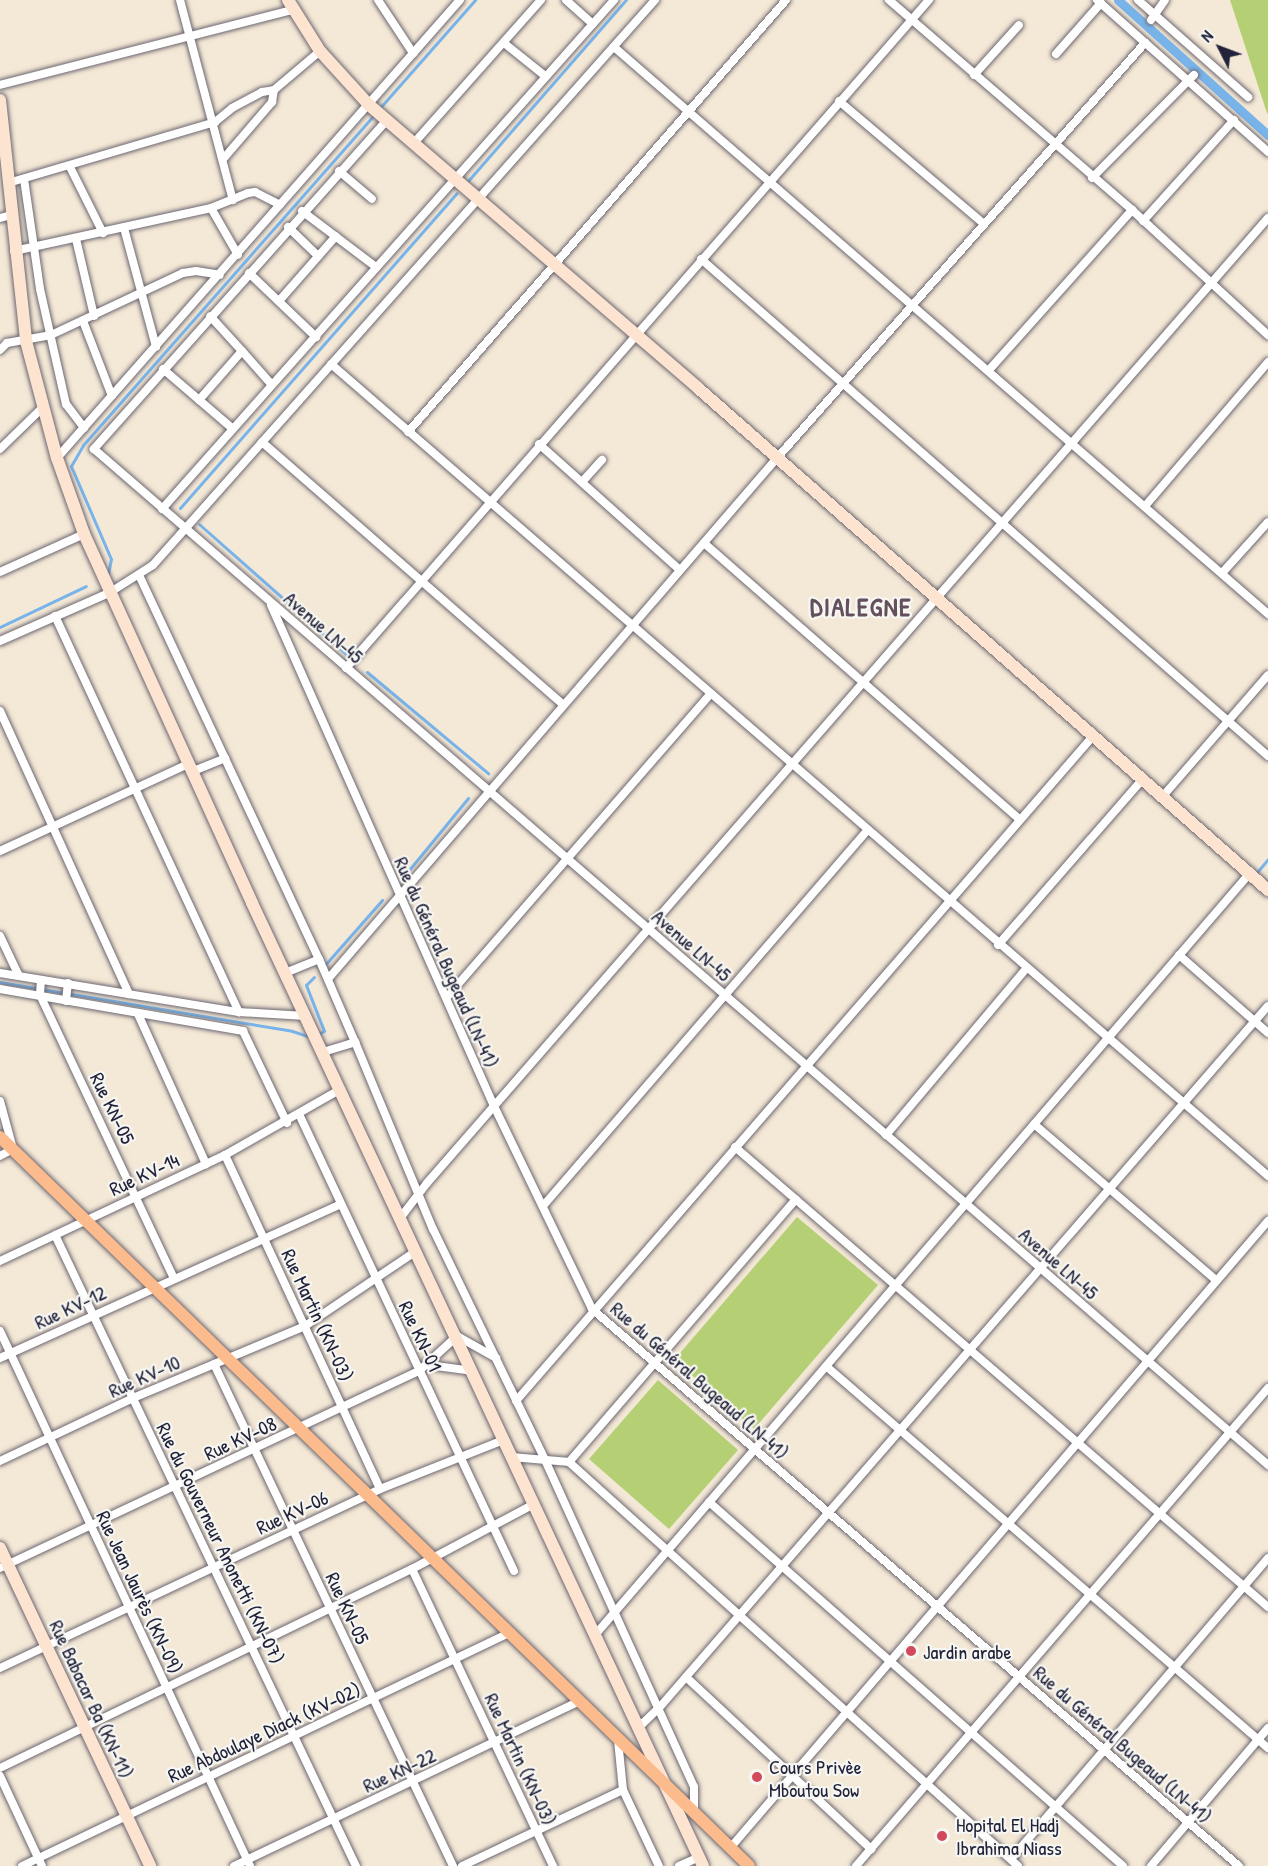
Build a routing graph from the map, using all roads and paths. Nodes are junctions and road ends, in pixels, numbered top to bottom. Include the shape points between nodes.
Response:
1 (180, 0) edge
2 (378, 0) edge
3 (541, 0) edge
4 (566, 0) edge
5 (614, 0) edge
6 (656, 0) edge
7 (786, 0) edge
8 (889, 0) edge
9 (929, 0) edge
10 (1138, 0) edge
11 (1165, 0) edge
12 (458, 1) edge
13 (1099, 2) edge
14 (291, 5) edge
15 (1153, 17) junction
16 (911, 18) junction
17 (593, 24) junction
18 (1019, 25) dead end
19 (1142, 37) junction
20 (189, 38) junction
21 (504, 43) junction
22 (614, 47) junction
23 (320, 51) junction
24 (413, 53) junction
25 (1056, 54) dead end
26 (974, 75) junction
27 (545, 76) junction
28 (1192, 77) junction
29 (0, 85) edge
30 (274, 90) junction
31 (1248, 96) dead end
32 (0, 100) edge
33 (839, 100) junction
34 (688, 111) junction
35 (377, 112) junction
36 (1234, 120) junction
37 (215, 122) junction
38 (2, 128) edge
39 (1055, 142) junction
40 (414, 143) junction
41 (1268, 152) edge
42 (224, 158) junction
43 (70, 167) junction
44 (339, 171) junction
45 (454, 178) junction
46 (1092, 178) junction
47 (24, 179) junction
48 (770, 181) junction
49 (8, 183) junction
50 (478, 199) junction
51 (233, 200) junction
52 (372, 200) dead end
53 (280, 205) junction
54 (212, 208) junction
55 (1132, 210) junction
56 (302, 211) junction
57 (5, 216) edge
58 (1268, 218) edge
59 (1143, 221) junction
60 (983, 223) junction
61 (288, 227) junction
62 (124, 228) junction
63 (104, 233) junction
64 (336, 236) junction
65 (76, 239) junction
66 (34, 247) junction
67 (14, 250) junction
68 (238, 255) junction
69 (318, 256) junction
70 (701, 259) junction
71 (555, 265) junction
72 (376, 267) junction
73 (249, 273) junction
74 (220, 275) junction
75 (1211, 284) junction
76 (141, 292) junction
77 (279, 301) junction
78 (912, 304) junction
79 (94, 316) junction
80 (210, 316) junction
81 (83, 321) junction
82 (633, 334) junction
83 (51, 335) junction
84 (1268, 335) edge
85 (316, 337) junction
86 (26, 341) junction
87 (2, 343) edge
88 (156, 347) junction
89 (242, 351) junction
90 (1268, 362) edge
91 (332, 364) junction
92 (163, 369) junction
93 (989, 370) junction
94 (843, 383) junction
95 (272, 385) junction
96 (112, 396) junction
97 (199, 400) junction
98 (42, 408) junction
99 (84, 428) junction
100 (233, 429) junction
101 (408, 432) junction
102 (262, 442) junction
103 (1072, 442) junction
104 (539, 444) junction
105 (0, 449) edge
106 (57, 458) junction
107 (777, 458) junction
108 (602, 460) dead end
109 (582, 482) junction
110 (489, 502) junction
111 (1146, 505) junction
112 (162, 508) junction
113 (1268, 522) edge
114 (1002, 523) junction
115 (186, 529) junction
116 (84, 534) junction
117 (704, 543) junction
118 (680, 570) junction
119 (0, 572) edge
120 (1223, 572) junction
121 (140, 575) junction
122 (421, 581) junction
123 (109, 592) junction
124 (937, 598) junction
125 (269, 602) junction
126 (1268, 614) edge
127 (55, 616) junction
128 (632, 626) junction
129 (0, 641) edge
130 (346, 668) junction
131 (1268, 675) edge
132 (863, 682) junction
133 (710, 694) junction
134 (563, 705) junction
135 (0, 711) edge
136 (1226, 720) junction
137 (1093, 736) junction
138 (1268, 756) edge
139 (225, 758) junction
140 (791, 765) junction
141 (189, 768) junction
142 (1143, 779) junction
143 (134, 789) junction
144 (488, 791) junction
145 (1163, 796) junction
146 (1020, 820) junction
147 (53, 826) junction
148 (867, 831) junction
149 (0, 851) edge
150 (567, 859) junction
151 (1250, 873) junction
152 (1268, 890) edge
153 (399, 894) junction
154 (949, 902) junction
155 (648, 929) junction
156 (0, 936) edge
157 (998, 945) junction
158 (1179, 955) junction
159 (318, 959) junction
160 (1026, 969) junction
161 (0, 973) edge
162 (285, 973) junction
163 (19, 976) junction
164 (328, 980) junction
165 (40, 988) junction
166 (0, 989) edge
167 (67, 993) junction
168 (129, 994) junction
169 (447, 996) junction
170 (726, 997) junction
171 (1268, 1006) edge
172 (239, 1012) junction
173 (138, 1014) junction
174 (306, 1016) junction
175 (1254, 1021) junction
176 (1268, 1033) edge
177 (1109, 1036) junction
178 (355, 1042) junction
179 (323, 1052) junction
180 (806, 1065) junction
181 (341, 1089) junction
182 (0, 1101) edge
183 (1184, 1102) junction
184 (494, 1106) junction
185 (299, 1114) junction
186 (287, 1123) junction
187 (1034, 1124) junction
188 (886, 1135) junction
189 (0, 1137) edge
190 (735, 1147) junction
191 (13, 1149) junction
192 (225, 1155) junction
193 (0, 1156) edge
194 (206, 1164) junction
195 (1268, 1176) edge
196 (1109, 1189) junction
197 (419, 1192) junction
198 (137, 1196) junction
199 (795, 1199) junction
200 (965, 1203) junction
201 (341, 1204) junction
202 (543, 1206) junction
203 (401, 1217) junction
204 (86, 1220) junction
205 (1268, 1221) edge
206 (55, 1235) junction
207 (264, 1240) junction
208 (416, 1251) junction
209 (0, 1261) edge
210 (1040, 1268) junction
211 (174, 1278) junction
212 (376, 1280) junction
213 (1216, 1280) junction
214 (895, 1286) junction
215 (155, 1288) junction
216 (592, 1309) junction
217 (93, 1314) junction
218 (304, 1326) junction
219 (0, 1331) edge
220 (457, 1336) junction
221 (970, 1350) junction
222 (10, 1353) junction
223 (228, 1357) junction
224 (0, 1358) edge
225 (496, 1358) junction
226 (1148, 1361) junction
227 (655, 1363) junction
228 (214, 1364) junction
229 (428, 1365) junction
230 (826, 1366) junction
231 (419, 1371) junction
232 (473, 1371) junction
233 (1268, 1388) edge
234 (133, 1398) junction
235 (516, 1401) junction
236 (343, 1408) junction
237 (301, 1428) junction
238 (900, 1430) junction
239 (1230, 1432) junction
240 (50, 1437) junction
241 (504, 1440) junction
242 (1078, 1443) junction
243 (254, 1449) junction
244 (755, 1449) junction
245 (512, 1457) junction
246 (461, 1460) junction
247 (545, 1460) junction
248 (0, 1461) edge
249 (569, 1462) junction
250 (1268, 1465) edge
251 (176, 1486) junction
252 (375, 1491) junction
253 (709, 1502) junction
254 (534, 1504) junction
255 (829, 1512) junction
256 (1160, 1514) junction
257 (1008, 1524) junction
258 (91, 1526) junction
259 (493, 1528) junction
260 (293, 1530) junction
261 (0, 1548) edge
262 (668, 1549) junction
263 (432, 1558) junction
264 (1268, 1558) edge
265 (215, 1566) junction
266 (782, 1566) junction
267 (4, 1567) edge
268 (412, 1569) junction
269 (514, 1571) dead end
270 (1244, 1586) junction
271 (1090, 1594) junction
272 (938, 1606) junction
273 (129, 1607) junction
274 (1268, 1607) edge
275 (330, 1609) junction
276 (615, 1611) junction
277 (741, 1614) junction
278 (509, 1633) junction
279 (595, 1635) junction
280 (46, 1646) junction
281 (253, 1646) junction
282 (455, 1660) junction
283 (890, 1661) junction
284 (0, 1668) edge
285 (1175, 1668) junction
286 (686, 1677) junction
287 (1019, 1677) junction
288 (167, 1688) junction
289 (373, 1699) junction
290 (578, 1702) junction
291 (659, 1708) junction
292 (849, 1710) junction
293 (84, 1727) junction
294 (638, 1728) junction
295 (1268, 1728) edge
296 (971, 1732) junction
297 (296, 1737) junction
298 (618, 1740) junction
299 (1258, 1740) junction
300 (495, 1743) junction
301 (1268, 1748) edge
302 (1105, 1750) junction
303 (0, 1768) edge
304 (793, 1774) junction
305 (0, 1776) edge
306 (208, 1776) junction
307 (412, 1782) junction
308 (928, 1783) junction
309 (668, 1786) junction
310 (623, 1790) junction
311 (1056, 1807) junction
312 (694, 1812) junction
313 (126, 1815) junction
314 (334, 1819) junction
315 (1188, 1822) junction
316 (537, 1831) junction
317 (731, 1847) junction
318 (871, 1849) junction
319 (701, 1861) edge
320 (40, 1862) edge
321 (249, 1863) edge
322 (1015, 1863) edge
323 (22, 1866) edge
324 (150, 1866) edge
325 (234, 1866) edge
326 (356, 1866) edge
327 (453, 1866) edge
328 (462, 1866) edge
329 (553, 1866) edge
330 (659, 1866) edge
331 (679, 1866) edge
332 (749, 1866) edge
333 (856, 1866) edge
334 (1124, 1866) edge
335 (1151, 1866) edge
336 (1239, 1866) edge

1 - 20 street
2 - 24 street
3 - 21 street
4 - 17 street
5 - 17 street
6 - 22 street
7 - 34 street
8 - 16 street
9 - 16 street
10 - 15 street
11 - 15 street
12 - 24 street
13 - 19 street
13 - 25 street
14 - 20 street
14 - 23 street
15 - 31 street
16 - 26 street
16 - 33 street
17 - 27 street
18 - 26 street
19 - 28 street
19 - 39 street
20 - 29 street
20 - 37 street
21 - 27 street
21 - 40 street
22 - 34 street
22 - 50 street
23 - 30 street
23 - 35 street
24 - 35 street
26 - 39 street
27 - 45 street
28 - 36 street
28 - 46 street
30 - 37 street via 252,97
30 - 42 street via 272,102
32 - 38 street
33 - 48 street
33 - 60 street
34 - 48 street
34 - 71 street
35 - 40 street
35 - 44 street
35 - 53 street
36 - 41 street
36 - 59 street
37 - 42 street
37 - 43 street
38 - 49 street
39 - 46 street
39 - 60 street
40 - 45 street
42 - 51 street
43 - 47 street
43 - 63 street
44 - 52 street
44 - 56 street
45 - 50 street
45 - 72 street
46 - 55 street
47 - 49 street
47 - 66 street
48 - 70 street
48 - 78 street
49 - 57 street
50 - 71 street
50 - 91 street
51 - 53 street via 255,192
51 - 54 street
53 - 68 street
54 - 62 street
54 - 68 street
55 - 59 street
55 - 93 street
56 - 61 street
56 - 64 street
57 - 67 street
58 - 75 street
59 - 75 street
60 - 78 street
61 - 69 street
61 - 73 street
62 - 63 street
62 - 76 street
63 - 65 street
64 - 69 street
64 - 72 street
65 - 66 street
65 - 79 street
66 - 67 street
66 - 83 street
67 - 86 street
68 - 74 street
69 - 77 street
70 - 82 street
70 - 94 street
71 - 82 street
71 - 101 street
72 - 85 street
73 - 77 street
73 - 80 street
74 - 76 street via 189,272
74 - 88 street
75 - 84 street
75 - 103 street
76 - 79 street
76 - 88 street
77 - 85 street
78 - 93 street
78 - 94 street
79 - 81 street
80 - 89 street
80 - 92 street
81 - 83 street
81 - 96 street
82 - 104 street
82 - 107 street
83 - 86 street
83 - 99 street via 66,404
85 - 95 street
86 - 87 street
86 - 98 street
88 - 96 street
89 - 95 street
89 - 97 street
90 - 111 street
91 - 101 street
91 - 102 street
92 - 97 street
92 - 112 street, Avenue LN-45 via 94,449
93 - 103 street
94 - 107 street
94 - 114 street
95 - 100 street
96 - 99 street
97 - 100 street
98 - 105 street
98 - 106 street
99 - 106 street
100 - 112 street
101 - 110 street
102 - 115 street
102 - 122 street
103 - 111 street
103 - 114 street
104 - 109 street
104 - 110 street
106 - 116 street
107 - 117 street
107 - 124 street
108 - 109 street
109 - 118 street
110 - 122 street
110 - 128 street
111 - 120 street
112 - 115 street, Avenue LN-45
113 - 120 street
114 - 124 street
114 - 136 street
115 - 121 street
115 - 125 street, Avenue LN-45
116 - 119 street
116 - 123 street
117 - 118 street
117 - 132 street
118 - 128 street
120 - 126 street
121 - 123 street
121 - 139 street
122 - 130 street
122 - 134 street
123 - 127 street
123 - 141 street
124 - 132 street
124 - 137 street
125 - 130 street, Avenue LN-45
125 - 153 street, Rue du Général Bugeaud (LN-41)
127 - 129 street
127 - 143 street
128 - 133 street
128 - 134 street
130 - 144 street, Avenue LN-45
131 - 136 street
132 - 140 street
132 - 146 street
133 - 140 street
133 - 150 street
134 - 144 street
135 - 147 street
136 - 138 street
136 - 145 street
137 - 142 street
137 - 146 street
139 - 141 street
139 - 159 street
140 - 148 street
140 - 155 street
141 - 143 street
141 - 162 street
142 - 145 street
142 - 157 street
143 - 147 street
143 - 172 street
144 - 150 street, Avenue LN-45
144 - 153 street
145 - 151 street
146 - 154 street
147 - 149 street
147 - 168 street
148 - 154 street
148 - 170 street
150 - 155 street, Avenue LN-45
150 - 169 street
151 - 152 street
151 - 158 street
153 - 164 street
153 - 169 street, Rue du Général Bugeaud (LN-41)
154 - 157 street
154 - 180 street
155 - 170 street, Avenue LN-45
155 - 184 street
156 - 163 street
157 - 160 street
158 - 175 street
158 - 177 street
159 - 162 street
159 - 164 street
160 - 177 street
160 - 188 street
161 - 163 street
162 - 174 street
163 - 165 street
164 - 178 street
165 - 166 street
165 - 167 street
165 - 167 street
165 - 198 street, Rue KN-05
167 - 168 street
167 - 173 street
168 - 172 street
169 - 184 street, Rue du Général Bugeaud (LN-41)
170 - 180 street, Avenue LN-45
170 - 202 street
171 - 175 street
172 - 174 street
173 - 186 street via 243,1031
173 - 194 street
174 - 179 street
175 - 176 street
175 - 183 street
177 - 183 street
177 - 187 street
178 - 179 street
178 - 197 street
179 - 181 street
180 - 188 street, Avenue LN-45
180 - 190 street
181 - 185 street, Rue KV-14
181 - 203 street
182 - 191 street
183 - 195 street
183 - 196 street
184 - 197 street
184 - 202 street, Rue du Général Bugeaud (LN-41)
185 - 186 street, Rue KV-14
185 - 201 street, Rue KN-01
186 - 192 street, Rue KV-14
187 - 196 street
187 - 200 street
188 - 200 street, Avenue LN-45
189 - 191 main road
190 - 199 street
190 - 216 street
191 - 193 street
191 - 204 main road
192 - 194 street, Rue KV-14
192 - 207 street, Rue Martin (KN-03)
194 - 198 street, Rue KV-14
196 - 210 street
196 - 213 street
197 - 203 street
197 - 225 street
198 - 204 street, Rue KV-14
198 - 211 street, Rue KN-05
199 - 214 street
199 - 227 street
200 - 210 street, Avenue LN-45
200 - 214 street
201 - 207 street, Rue KV-12
201 - 212 street, Rue KN-01
202 - 216 street, Rue du Général Bugeaud (LN-41)
203 - 208 street
204 - 206 street, Rue KV-14
204 - 215 main road
205 - 213 street
206 - 209 street, Rue KV-14
206 - 217 street, Rue du Gouverneur Anonetti (KN-07)
207 - 211 street, Rue KV-12
207 - 218 street, Rue Martin (KN-03)
208 - 212 street, Rue KV-10
208 - 220 street
210 - 221 street
210 - 226 street, Avenue LN-45
211 - 215 street, Rue KV-12
212 - 218 street, Rue KV-10
212 - 231 street, Rue KN-01
213 - 226 street
214 - 221 street
214 - 230 street
215 - 217 street, Rue KV-12
215 - 223 main road
216 - 227 street, Rue du Général Bugeaud (LN-41)
216 - 235 street
217 - 222 street, Rue KV-12
217 - 234 street, Rue du Gouverneur Anonetti (KN-07)
218 - 223 street, Rue KV-10
218 - 236 street, Rue Martin (KN-03)
219 - 222 street, Rue Jean Jaurès (KN-09)
220 - 225 street
220 - 229 street, Rue KV-08
220 - 232 street
221 - 238 street
221 - 242 street
222 - 224 street, Rue KV-12
222 - 240 street, Rue Jean Jaurès (KN-09)
223 - 228 street, Rue KV-10
223 - 237 main road
225 - 235 street
226 - 239 street, Avenue LN-45
226 - 242 street
227 - 244 street, Rue du Général Bugeaud (LN-41)
227 - 249 street
228 - 234 street, Rue KV-10
228 - 243 street, Rue KN-05
229 - 231 street, Rue KV-08
229 - 232 street
230 - 238 street
230 - 244 street
231 - 236 street, Rue KV-08
231 - 246 street, Rue KN-01
232 - 241 street
233 - 239 street
234 - 240 street, Rue KV-10
234 - 251 street, Rue du Gouverneur Anonetti (KN-07)
235 - 247 street
236 - 237 street, Rue KV-08
236 - 252 street, Rue Martin (KN-03)
237 - 243 street, Rue KV-08
237 - 252 main road
238 - 255 street
238 - 257 street
239 - 250 street, Avenue LN-45
239 - 256 street
240 - 248 street, Rue KV-10
240 - 258 street, Rue Jean Jaurès (KN-09)
241 - 245 street
241 - 246 street, Rue KV-06
242 - 256 street
242 - 257 street
243 - 251 street, Rue KV-08
243 - 260 street, Rue KN-05
244 - 253 street
244 - 255 street, Rue du Général Bugeaud (LN-41)
245 - 247 street
245 - 254 street
246 - 252 street, Rue KV-06
246 - 259 street, Rue KN-01
247 - 249 street
247 - 276 street
249 - 262 street
251 - 258 street, Rue KV-08
251 - 265 street, Rue du Gouverneur Anonetti (KN-07)
252 - 260 street, Rue KV-06
252 - 263 main road
253 - 262 street
253 - 266 street
254 - 259 street
254 - 279 street
255 - 266 street
255 - 272 street, Rue du Général Bugeaud (LN-41)
256 - 270 street
256 - 271 street
257 - 271 street
257 - 272 street
258 - 267 street, Rue KV-08
258 - 273 street, Rue Jean Jaurès (KN-09)
259 - 263 street
259 - 269 street, Rue KN-01
260 - 265 street, Rue KV-06
260 - 275 street, Rue KN-05
261 - 267 street, Rue Babacar Ba (KN-11)
262 - 276 street
262 - 277 street
263 - 268 street
263 - 278 main road
264 - 270 street
265 - 273 street, Rue KV-06
265 - 281 street, Rue du Gouverneur Anonetti (KN-07)
266 - 277 street
266 - 283 street
267 - 280 street, Rue Babacar Ba (KN-11)
268 - 275 street
268 - 282 street, Rue Martin (KN-03)
270 - 274 street
270 - 285 street
271 - 285 street
271 - 287 street
272 - 283 street
272 - 287 street, Rue du Général Bugeaud (LN-41)
273 - 280 street, Rue KV-06
273 - 288 street, Rue Jean Jaurès (KN-09)
275 - 281 street
275 - 289 street, Rue KN-05
276 - 279 street
276 - 291 street
277 - 286 street
277 - 292 street
278 - 282 street, Rue Abdoulaye Diack (KV-02)
278 - 290 main road
279 - 294 street
280 - 284 street, Rue KV-06
280 - 293 street, Rue Babacar Ba (KN-11)
281 - 288 street
281 - 297 street, Rue du Gouverneur Anonetti (KN-07)
282 - 289 street, Rue Abdoulaye Diack (KV-02)
282 - 300 street, Rue Martin (KN-03)
283 - 292 street
283 - 296 street
285 - 299 street
285 - 302 street
286 - 291 street
286 - 304 street
287 - 296 street
287 - 302 street, Rue du Général Bugeaud (LN-41)
288 - 293 street
288 - 306 street, Rue Jean Jaurès (KN-09)
289 - 297 street, Rue Abdoulaye Diack (KV-02)
289 - 307 street, Rue KN-05
290 - 298 main road
290 - 300 street, Rue KN-22
291 - 294 street
291 - 312 street via 694,1787
292 - 304 street
292 - 308 street
293 - 303 street
293 - 313 street, Rue Babacar Ba (KN-11)
294 - 309 street
295 - 299 street
296 - 308 street
296 - 311 street
297 - 306 street, Rue Abdoulaye Diack (KV-02)
297 - 314 street, Rue du Gouverneur Anonetti (KN-07)
298 - 309 main road
298 - 310 street
299 - 301 street
299 - 315 street
300 - 307 street, Rue KN-22
300 - 316 street, Rue Martin (KN-03)
302 - 311 street
302 - 315 street, Rue du Général Bugeaud (LN-41)
304 - 317 street
304 - 318 street
305 - 320 street
306 - 313 street, Rue Abdoulaye Diack (KV-02)
306 - 321 street, Rue Jean Jaurès (KN-09)
307 - 314 street, Rue KN-22
307 - 327 street, Rue KN-05
308 - 318 street
308 - 322 street
309 - 312 main road
309 - 319 street
310 - 316 street
310 - 330 street
311 - 322 street
311 - 334 street
312 - 317 main road
313 - 320 street, Rue Abdoulaye Diack (KV-02)
313 - 324 street, Rue Babacar Ba (KN-11)
314 - 321 street, Rue KN-22
314 - 326 street, Rue du Gouverneur Anonetti (KN-07)
315 - 335 street
315 - 336 street, Rue du Général Bugeaud (LN-41)
316 - 328 street
316 - 329 street, Rue Martin (KN-03)
317 - 332 main road
318 - 333 street
319 - 331 street
320 - 323 street, Rue Abdoulaye Diack (KV-02)
321 - 325 street, Rue KN-22

